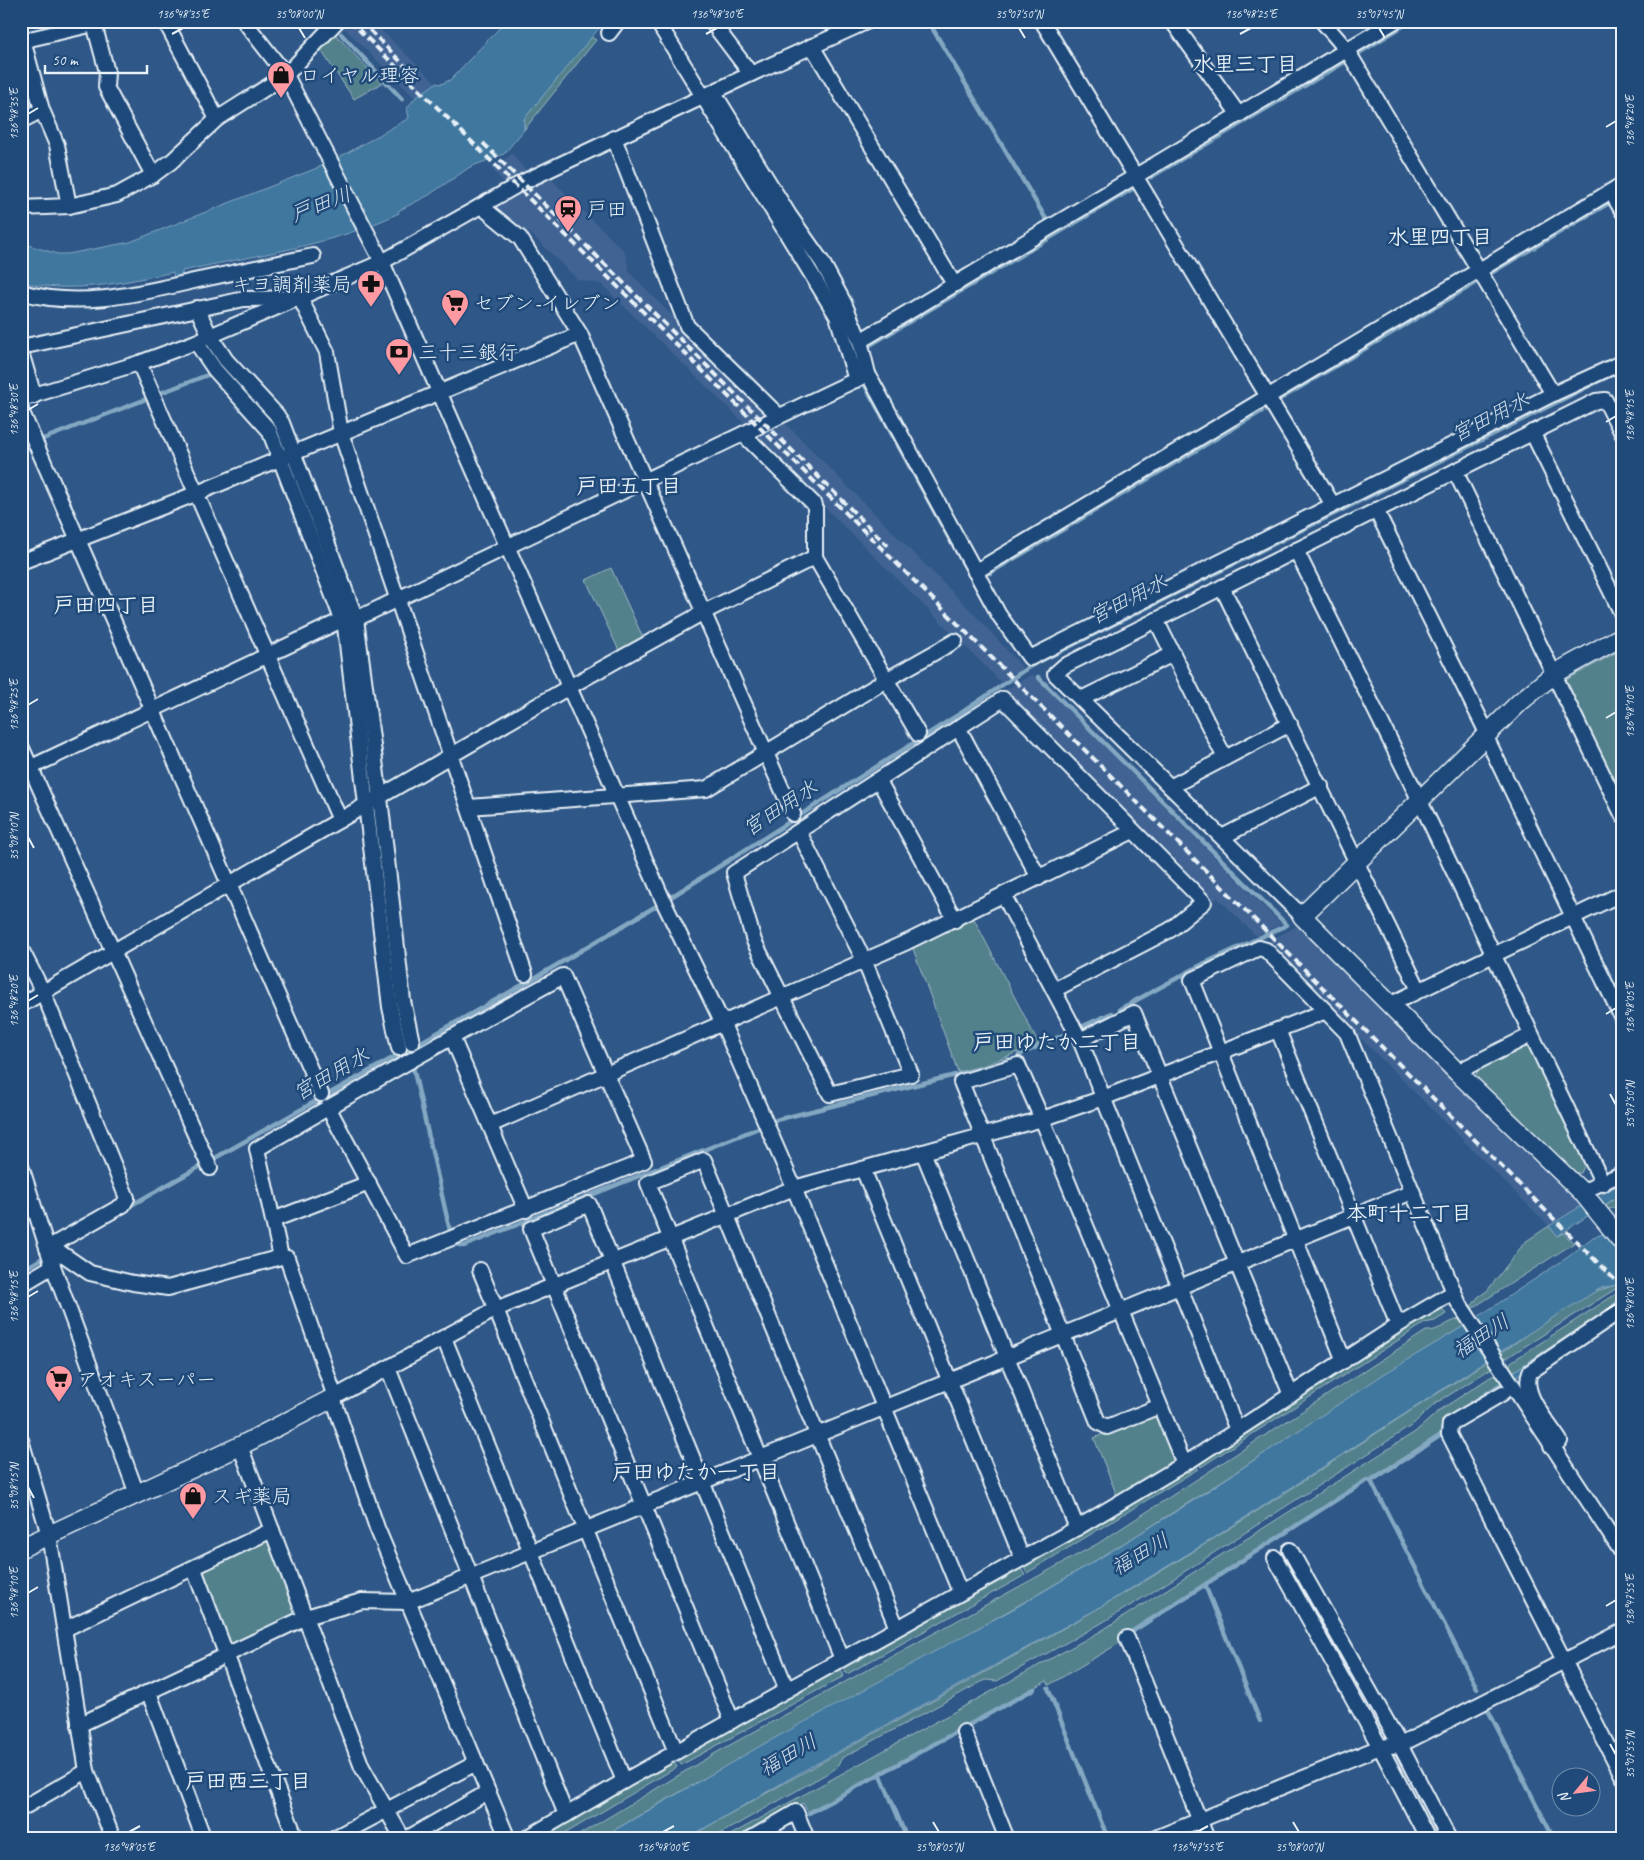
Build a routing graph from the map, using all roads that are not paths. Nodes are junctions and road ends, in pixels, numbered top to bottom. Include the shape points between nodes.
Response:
1 (165, 21) edge
2 (244, 21) edge
3 (337, 21) edge
4 (618, 21) edge
5 (657, 21) edge
6 (711, 21) edge
7 (868, 21) edge
8 (1042, 21) edge
9 (1172, 21) edge
10 (1322, 21) edge
11 (1396, 21) edge
12 (84, 24) edge
13 (609, 33) dead end
14 (22, 41) edge
15 (812, 46) junction
16 (1347, 50) junction
17 (286, 74) junction
18 (751, 74) junction
19 (709, 95) junction
20 (42, 110) junction
21 (1239, 115) junction
22 (217, 119) junction
23 (21, 121) edge
24 (614, 138) junction
25 (153, 175) junction
26 (1135, 176) junction
27 (1623, 184) edge
28 (1610, 192) junction
29 (69, 206) junction
30 (481, 206) junction
31 (21, 208) edge
32 (1623, 212) edge
33 (313, 256) dead end
34 (382, 262) junction
35 (1479, 271) junction
36 (954, 284) junction
37 (21, 292) edge
38 (300, 298) junction
39 (197, 308) junction
40 (580, 334) junction
41 (210, 336) junction
42 (860, 341) junction
43 (196, 342) junction
44 (21, 347) edge
45 (21, 352) edge
46 (1623, 362) edge
47 (139, 363) junction
48 (862, 377) junction
49 (438, 392) junction
50 (1553, 394) junction
51 (28, 397) edge
52 (1268, 397) junction
53 (21, 410) edge
54 (779, 416) junction
55 (1532, 432) junction
56 (341, 433) junction
57 (743, 434) junction
58 (1623, 435) edge
59 (293, 452) junction
60 (280, 458) junction
61 (1455, 470) junction
62 (646, 481) junction
63 (194, 494) junction
64 (1333, 504) junction
65 (1376, 510) junction
66 (78, 541) junction
67 (508, 546) junction
68 (1296, 550) junction
69 (815, 557) junction
70 (21, 562) edge
71 (975, 572) junction
72 (1222, 587) junction
73 (398, 596) junction
74 (704, 612) junction
75 (1623, 616) edge
76 (349, 619) junction
77 (1156, 620) junction
78 (1623, 636) edge
79 (955, 642) dead end
80 (1173, 654) junction
81 (266, 656) junction
82 (1554, 674) junction
83 (886, 680) junction
84 (569, 687) junction
85 (1081, 699) junction
86 (152, 710) junction
87 (1290, 724) junction
88 (959, 729) junction
89 (918, 734) dead end
90 (1486, 734) junction
91 (21, 746) edge
92 (765, 753) junction
93 (450, 756) junction
94 (1225, 758) junction
95 (26, 769) edge
96 (879, 781) junction
97 (1170, 786) junction
98 (1321, 786) junction
99 (617, 795) junction
100 (380, 798) junction
101 (1419, 799) junction
102 (367, 805) junction
103 (469, 807) junction
104 (1621, 807) edge
105 (793, 814) dead end
106 (340, 820) junction
107 (799, 832) junction
108 (1133, 832) junction
109 (1222, 837) junction
110 (1356, 861) junction
111 (1039, 878) junction
112 (229, 884) junction
113 (1623, 893) edge
114 (1004, 896) junction
115 (1302, 916) junction
116 (1573, 917) junction
117 (955, 920) junction
118 (21, 949) edge
119 (113, 952) junction
120 (1493, 955) junction
121 (864, 960) junction
122 (525, 974) dead end
123 (1054, 990) junction
124 (1419, 990) junction
125 (43, 992) junction
126 (782, 996) junction
127 (21, 1005) edge
128 (1389, 1005) junction
129 (1326, 1011) junction
130 (1623, 1020) edge
131 (722, 1022) junction
132 (1278, 1030) junction
133 (1531, 1035) junction
134 (452, 1037) junction
135 (1080, 1040) junction
136 (412, 1042) dead end
137 (399, 1048) dead end
138 (1220, 1053) junction
139 (1456, 1072) junction
140 (608, 1073) junction
141 (1160, 1076) junction
142 (321, 1094) dead end
143 (1103, 1098) junction
144 (328, 1107) junction
145 (1042, 1118) junction
146 (490, 1125) junction
147 (984, 1134) junction
148 (923, 1152) junction
149 (208, 1164) dead end
150 (21, 1166) edge
151 (863, 1169) junction
152 (1623, 1173) edge
153 (369, 1183) junction
154 (1603, 1184) junction
155 (794, 1188) junction
156 (1412, 1192) junction
157 (1593, 1206) junction
158 (526, 1210) junction
159 (728, 1215) junction
160 (1354, 1216) junction
161 (273, 1220) junction
162 (670, 1238) junction
163 (1295, 1240) junction
164 (1623, 1243) edge
165 (50, 1256) junction
166 (281, 1257) junction
167 (613, 1262) junction
168 (1237, 1264) junction
169 (480, 1270) dead end
170 (21, 1285) edge
171 (554, 1286) junction
172 (1180, 1288) junction
173 (1454, 1292) junction
174 (496, 1309) junction
175 (1623, 1309) edge
176 (1121, 1311) junction
177 (1398, 1325) junction
178 (1064, 1335) junction
179 (444, 1338) junction
180 (1007, 1358) junction
181 (1344, 1361) junction
182 (388, 1368) junction
183 (950, 1381) junction
184 (1503, 1393) dead end
185 (1291, 1395) junction
186 (334, 1397) junction
187 (1160, 1406) junction
188 (884, 1408) junction
189 (1237, 1430) junction
190 (818, 1435) junction
191 (21, 1440) edge
192 (240, 1446) junction
193 (1551, 1446) junction
194 (759, 1459) junction
195 (1184, 1464) junction
196 (703, 1482) junction
197 (137, 1494) junction
198 (644, 1506) junction
199 (1077, 1528) junction
200 (586, 1529) junction
201 (272, 1530) junction
202 (49, 1535) junction
203 (21, 1548) edge
204 (1290, 1550) dead end
205 (531, 1552) junction
206 (1623, 1554) edge
207 (1022, 1558) junction
208 (1275, 1558) dead end
209 (194, 1569) junction
210 (471, 1576) junction
211 (960, 1592) junction
212 (408, 1602) junction
213 (306, 1618) junction
214 (897, 1628) junction
215 (65, 1629) junction
216 (1623, 1631) edge
217 (1126, 1638) dead end
218 (226, 1654) junction
219 (842, 1658) junction
220 (1564, 1661) junction
221 (787, 1690) junction
222 (148, 1693) junction
223 (732, 1721) junction
224 (79, 1725) junction
225 (964, 1732) dead end
226 (1400, 1745) junction
227 (1380, 1747) junction
228 (676, 1752) junction
229 (476, 1763) junction
230 (87, 1770) junction
231 (1623, 1777) edge
232 (624, 1781) junction
233 (488, 1792) junction
234 (21, 1809) edge
235 (386, 1809) junction
236 (566, 1815) junction
237 (1200, 1820) junction
238 (113, 1839) edge
239 (204, 1839) edge
240 (296, 1839) edge
241 (332, 1839) edge
242 (405, 1839) edge
243 (508, 1839) edge
244 (525, 1839) edge
245 (750, 1839) edge
246 (807, 1839) edge
247 (1007, 1839) edge
248 (1154, 1839) edge
249 (1207, 1839) edge
250 (1428, 1839) edge
251 (1449, 1839) edge

1 - 22 street
2 - 17 street
3 - 17 street
4 - 13 street
5 - 19 street
6 - 18 street
7 - 15 street
8 - 26 street
9 - 21 street
10 - 16 street
11 - 16 street
12 - 14 street
12 - 25 street via 94,24 106,72 106,86
14 - 20 street
15 - 18 street
15 - 36 street
16 - 21 street
16 - 35 street
17 - 22 street
17 - 34 street
18 - 19 street
19 - 24 street
19 - 42 street via 822,262
19 - 48 street via 837,316
20 - 23 street
20 - 29 street via 57,145
21 - 26 street
22 - 25 street via 172,162
24 - 30 street
24 - 54 street via 687,326
25 - 29 street via 117,195
26 - 36 street
26 - 52 street
27 - 28 street
28 - 32 street
28 - 35 street
29 - 31 street
30 - 34 street
30 - 40 street via 520,238
33 - 37 street via 125,296 61,300
34 - 38 street
34 - 49 street
35 - 50 street
35 - 52 street
36 - 42 street
38 - 39 street via 244,299
38 - 41 street
38 - 56 street via 327,352
39 - 41 street
39 - 44 street
40 - 49 street
40 - 62 street
41 - 43 street
41 - 59 street via 226,360 276,414
42 - 48 street
43 - 47 street
43 - 60 street via 216,370 265,423
45 - 51 street
46 - 50 street
47 - 51 street
47 - 63 street
48 - 54 street
48 - 71 street
49 - 56 street
49 - 67 street
50 - 64 street
52 - 64 street
52 - 71 street
53 - 66 street
54 - 57 street
55 - 58 street via 1596,401 1605,400
55 - 61 street
55 - 75 street
56 - 59 street
56 - 73 street
57 - 62 street
57 - 69 street via 815,505
59 - 60 street
59 - 76 street
60 - 63 street
60 - 76 street
61 - 65 street
61 - 82 street
62 - 67 street
62 - 74 street
63 - 66 street
63 - 81 street
64 - 71 street via 1030,658
65 - 68 street
65 - 90 street
66 - 70 street
66 - 86 street
67 - 73 street
67 - 84 street
68 - 72 street
68 - 101 street
69 - 74 street
69 - 83 street
72 - 77 street
72 - 87 street
73 - 76 street
73 - 93 street
74 - 84 street
74 - 92 street
76 - 81 street
76 - 100 street
76 - 102 street
77 - 80 street
77 - 85 street via 1064,666 1056,674
78 - 82 street via 1596,648
79 - 83 street
80 - 85 street
80 - 94 street
81 - 86 street
81 - 106 street
82 - 90 street
82 - 104 street
83 - 89 street
83 - 92 street
84 - 93 street
84 - 99 street
85 - 97 street
86 - 95 street
86 - 112 street
87 - 94 street
87 - 98 street
88 - 96 street
88 - 108 street via 1003,699
88 - 111 street
90 - 101 street
90 - 116 street
91 - 95 street
92 - 99 street via 706,789
92 - 105 street
93 - 100 street
93 - 103 street
94 - 97 street
95 - 119 street
96 - 107 street
96 - 117 street
97 - 109 street
98 - 109 street
98 - 110 street
99 - 103 street
99 - 131 street
100 - 102 street
100 - 136 street via 403,1001
101 - 110 street
101 - 120 street
102 - 106 street
102 - 137 street via 390,1007
103 - 122 street
106 - 112 street
107 - 121 street
107 - 126 street via 734,873 754,941
108 - 111 street
108 - 123 street via 1204,902 1170,930
109 - 115 street
110 - 115 street
110 - 124 street
111 - 114 street
112 - 119 street
112 - 142 street
113 - 116 street
114 - 117 street
114 - 123 street
115 - 128 street
116 - 120 street
116 - 130 street
117 - 121 street
118 - 125 street
119 - 125 street
119 - 149 street
120 - 124 street
120 - 133 street
121 - 126 street
121 - 126 street via 911,1074 830,1094
123 - 135 street
124 - 128 street
125 - 127 street
125 - 165 street via 127,1198 123,1205
126 - 131 street
128 - 139 street
129 - 132 street
129 - 138 street via 1266,950 1259,948 1192,980
129 - 156 street via 1347,1033
131 - 140 street
131 - 155 street
132 - 138 street
132 - 160 street
133 - 139 street
133 - 154 street
134 - 140 street via 563,976
134 - 144 street
134 - 146 street
135 - 141 street via 1134,1013
135 - 143 street
138 - 141 street
138 - 163 street
139 - 157 street
140 - 146 street
140 - 158 street via 644,1161
141 - 143 street
141 - 168 street
143 - 145 street
143 - 172 street
144 - 153 street
144 - 161 street via 257,1149
145 - 147 street
145 - 147 street via 1018,1065 961,1082
145 - 176 street
146 - 158 street
147 - 148 street
147 - 178 street
148 - 151 street
148 - 180 street
150 - 165 street
151 - 155 street
151 - 183 street
152 - 154 street
153 - 158 street via 407,1256
153 - 161 street
154 - 157 street
155 - 159 street
155 - 188 street
156 - 160 street
156 - 173 street
157 - 164 street
159 - 162 street
159 - 162 street via 704,1160 648,1183
159 - 190 street
160 - 163 street
160 - 177 street
161 - 166 street
162 - 167 street
162 - 194 street
163 - 168 street
163 - 181 street
165 - 166 street via 61,1254 90,1273 168,1288
165 - 170 street
165 - 197 street
166 - 186 street via 287,1258
167 - 171 street
167 - 171 street via 589,1204 531,1229
167 - 196 street
168 - 172 street
168 - 185 street
169 - 174 street
171 - 174 street
171 - 198 street
172 - 176 street
172 - 189 street
173 - 177 street
173 - 193 street via 1465,1315
174 - 179 street
174 - 200 street
175 - 193 street via 1530,1372 1529,1392 1560,1441
176 - 178 street
176 - 187 street
177 - 181 street
178 - 180 street
178 - 187 street via 1098,1422 1107,1427
179 - 182 street
179 - 205 street
180 - 183 street
180 - 199 street
181 - 185 street
182 - 186 street
182 - 210 street
183 - 188 street
183 - 207 street
184 - 220 street via 1450,1424 1449,1434
185 - 189 street
186 - 192 street
186 - 212 street via 377,1528
187 - 195 street
188 - 190 street
188 - 211 street
189 - 195 street
190 - 194 street
190 - 214 street
191 - 202 street
192 - 197 street
192 - 201 street
193 - 206 street
194 - 196 street
194 - 219 street
195 - 199 street
196 - 198 street
196 - 221 street
197 - 202 street
198 - 200 street
198 - 223 street
199 - 207 street
200 - 205 street
200 - 228 street
201 - 209 street
201 - 213 street
202 - 203 street
202 - 215 street
204 - 226 street
205 - 210 street
205 - 232 street
207 - 211 street
208 - 227 street
209 - 215 street
209 - 218 street
210 - 212 street
210 - 236 street
211 - 214 street
212 - 213 street via 362,1601
212 - 229 street
213 - 218 street
213 - 235 street via 362,1767
214 - 219 street
215 - 224 street
216 - 220 street
217 - 237 street
218 - 222 street
218 - 240 street
219 - 221 street
220 - 226 street
220 - 231 street
221 - 223 street
222 - 224 street
222 - 239 street
223 - 228 street
224 - 230 street
225 - 247 street
226 - 227 street
226 - 251 street
227 - 237 street
227 - 250 street
228 - 232 street
229 - 233 street
229 - 235 street
230 - 234 street
230 - 238 street
232 - 236 street
233 - 242 street
233 - 243 street
235 - 241 street
235 - 242 street
236 - 244 street
237 - 248 street
237 - 249 street
245 - 246 street via 796,1812

